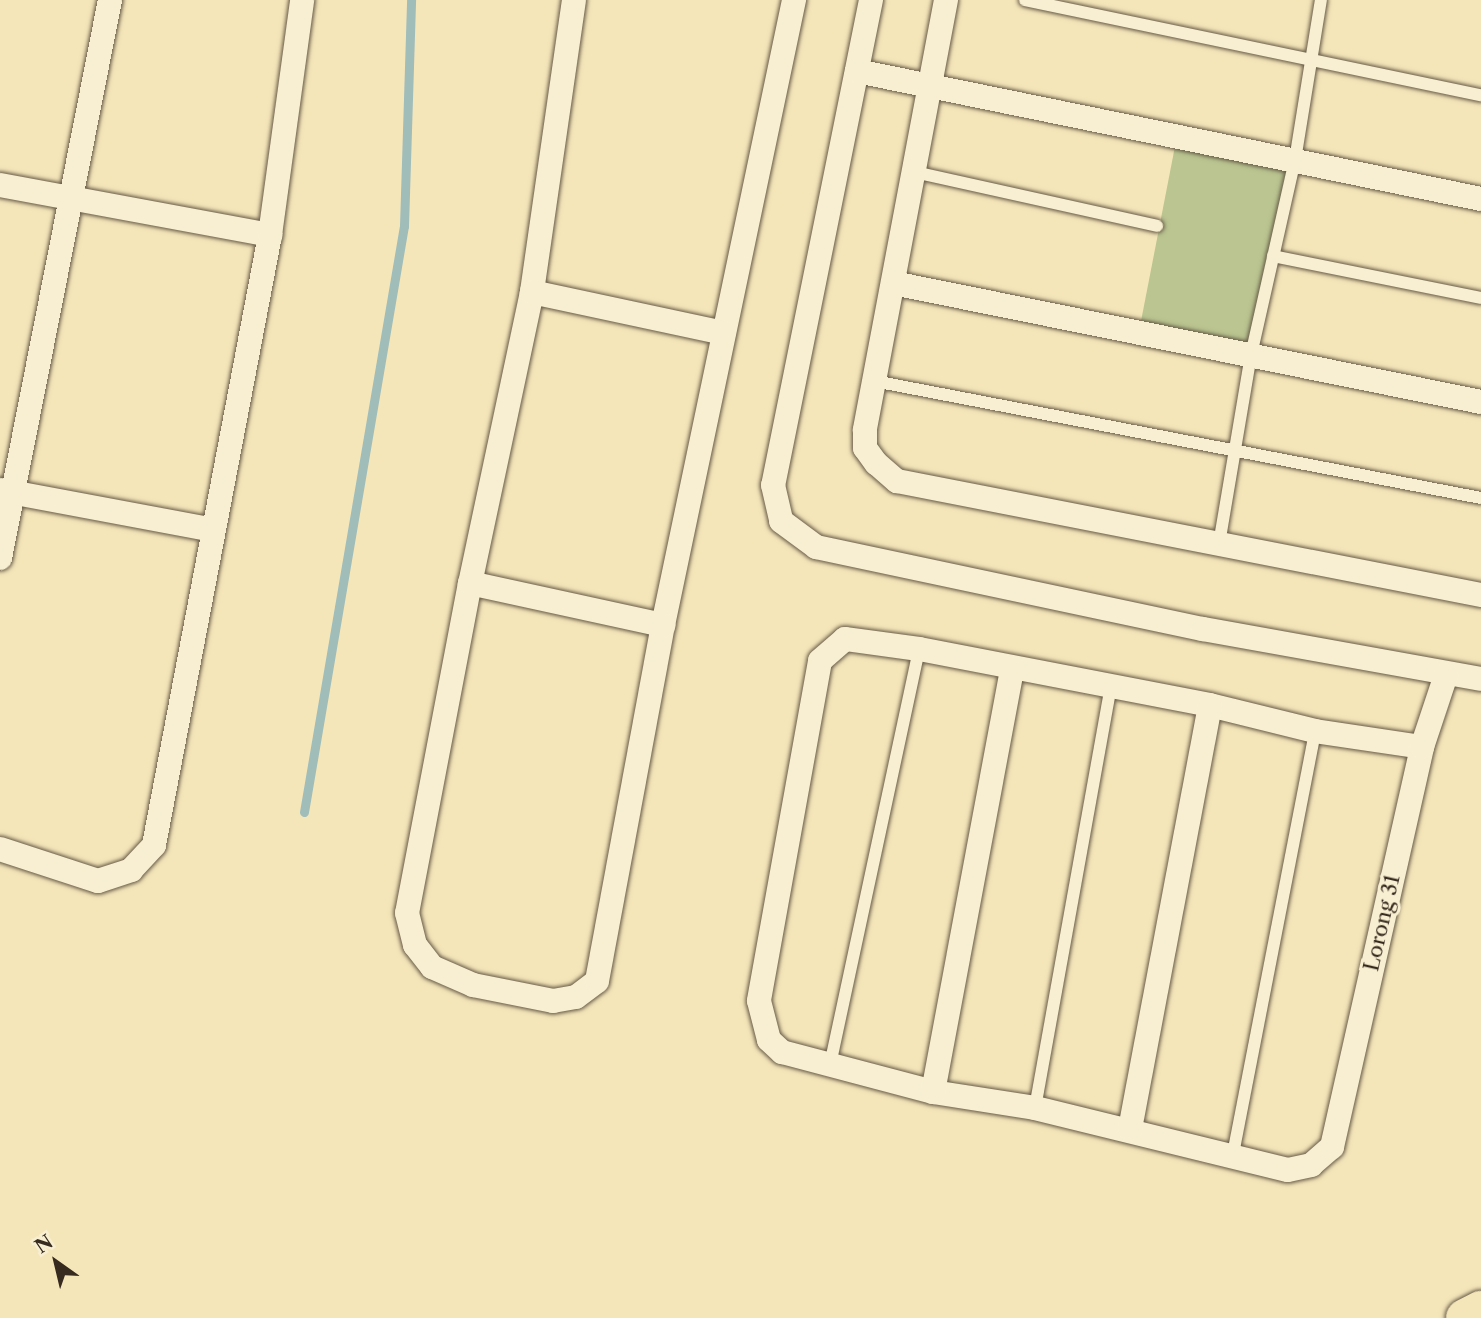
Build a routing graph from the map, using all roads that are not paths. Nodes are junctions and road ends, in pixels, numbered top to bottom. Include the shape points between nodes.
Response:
1 (110, 0) edge
2 (302, 0) edge
3 (574, 0) edge
4 (794, 0) edge
5 (871, 0) edge
6 (946, 0) edge
7 (1026, 0) edge
8 (1321, 0) edge
9 (1310, 60) junction
10 (857, 71) junction
11 (930, 86) junction
12 (1481, 95) edge
13 (1295, 160) junction
14 (914, 172) junction
15 (0, 185) edge
16 (74, 199) junction
17 (1481, 199) edge
18 (1157, 226) dead end
19 (270, 235) junction
20 (1273, 256) junction
21 (893, 283) junction
22 (532, 292) junction
23 (1481, 298) edge
24 (723, 333) junction
25 (1251, 355) junction
26 (874, 381) junction
27 (1481, 402) edge
28 (1237, 451) junction
29 (6, 492) edge
30 (1481, 498) edge
31 (213, 530) junction
32 (1219, 544) junction
33 (0, 558) edge
34 (470, 583) junction
35 (1481, 595) edge
36 (663, 625) junction
37 (919, 649) junction
38 (1012, 668) junction
39 (1446, 674) junction
40 (1481, 679) edge
41 (1111, 685) junction
42 (1210, 705) junction
43 (1315, 731) junction
44 (1422, 747) junction
45 (0, 849) edge
46 (831, 1065) junction
47 (933, 1092) junction
48 (1035, 1108) junction
49 (1130, 1129) junction
50 (1233, 1154) junction
51 (1481, 1310) edge
52 (1465, 1318) edge

1 - 16 street
2 - 19 street
3 - 22 street
4 - 24 street
5 - 10 street
6 - 11 street
7 - 9 lane
8 - 9 lane
9 - 12 lane
9 - 13 lane
10 - 11 street
10 - 39 street via 773,485 781,521 816,547 1203,629
11 - 13 street
11 - 14 street
13 - 17 street
13 - 20 lane
14 - 18 lane
14 - 21 street
15 - 16 street
16 - 19 street
16 - 29 street
19 - 31 street
20 - 23 lane
20 - 25 lane
21 - 25 street
21 - 26 street
22 - 24 street
22 - 34 street
24 - 36 street
25 - 27 street
25 - 28 lane
26 - 28 lane
26 - 32 street via 865,448 897,481
28 - 30 lane
28 - 32 lane
29 - 31 street
29 - 33 street
31 - 45 street via 154,845 131,870 98,881
32 - 35 street
34 - 36 street
34 - 36 street via 407,913 408,930 432,967 473,985 519,996 564,999 589,991 597,981
37 - 38 street
37 - 46 lane
37 - 46 street via 858,638 836,645 820,661 759,1001 769,1040 782,1052
38 - 41 street
38 - 47 street
39 - 40 street
39 - 44 street, Lorong 31
41 - 42 street
41 - 48 lane
42 - 43 street
42 - 49 street
43 - 44 street
43 - 50 lane
44 - 50 street, Lorong 31 via 1332,1147 1311,1165 1288,1171
46 - 47 street
47 - 48 street
48 - 49 street
49 - 50 street
51 - 52 main road

